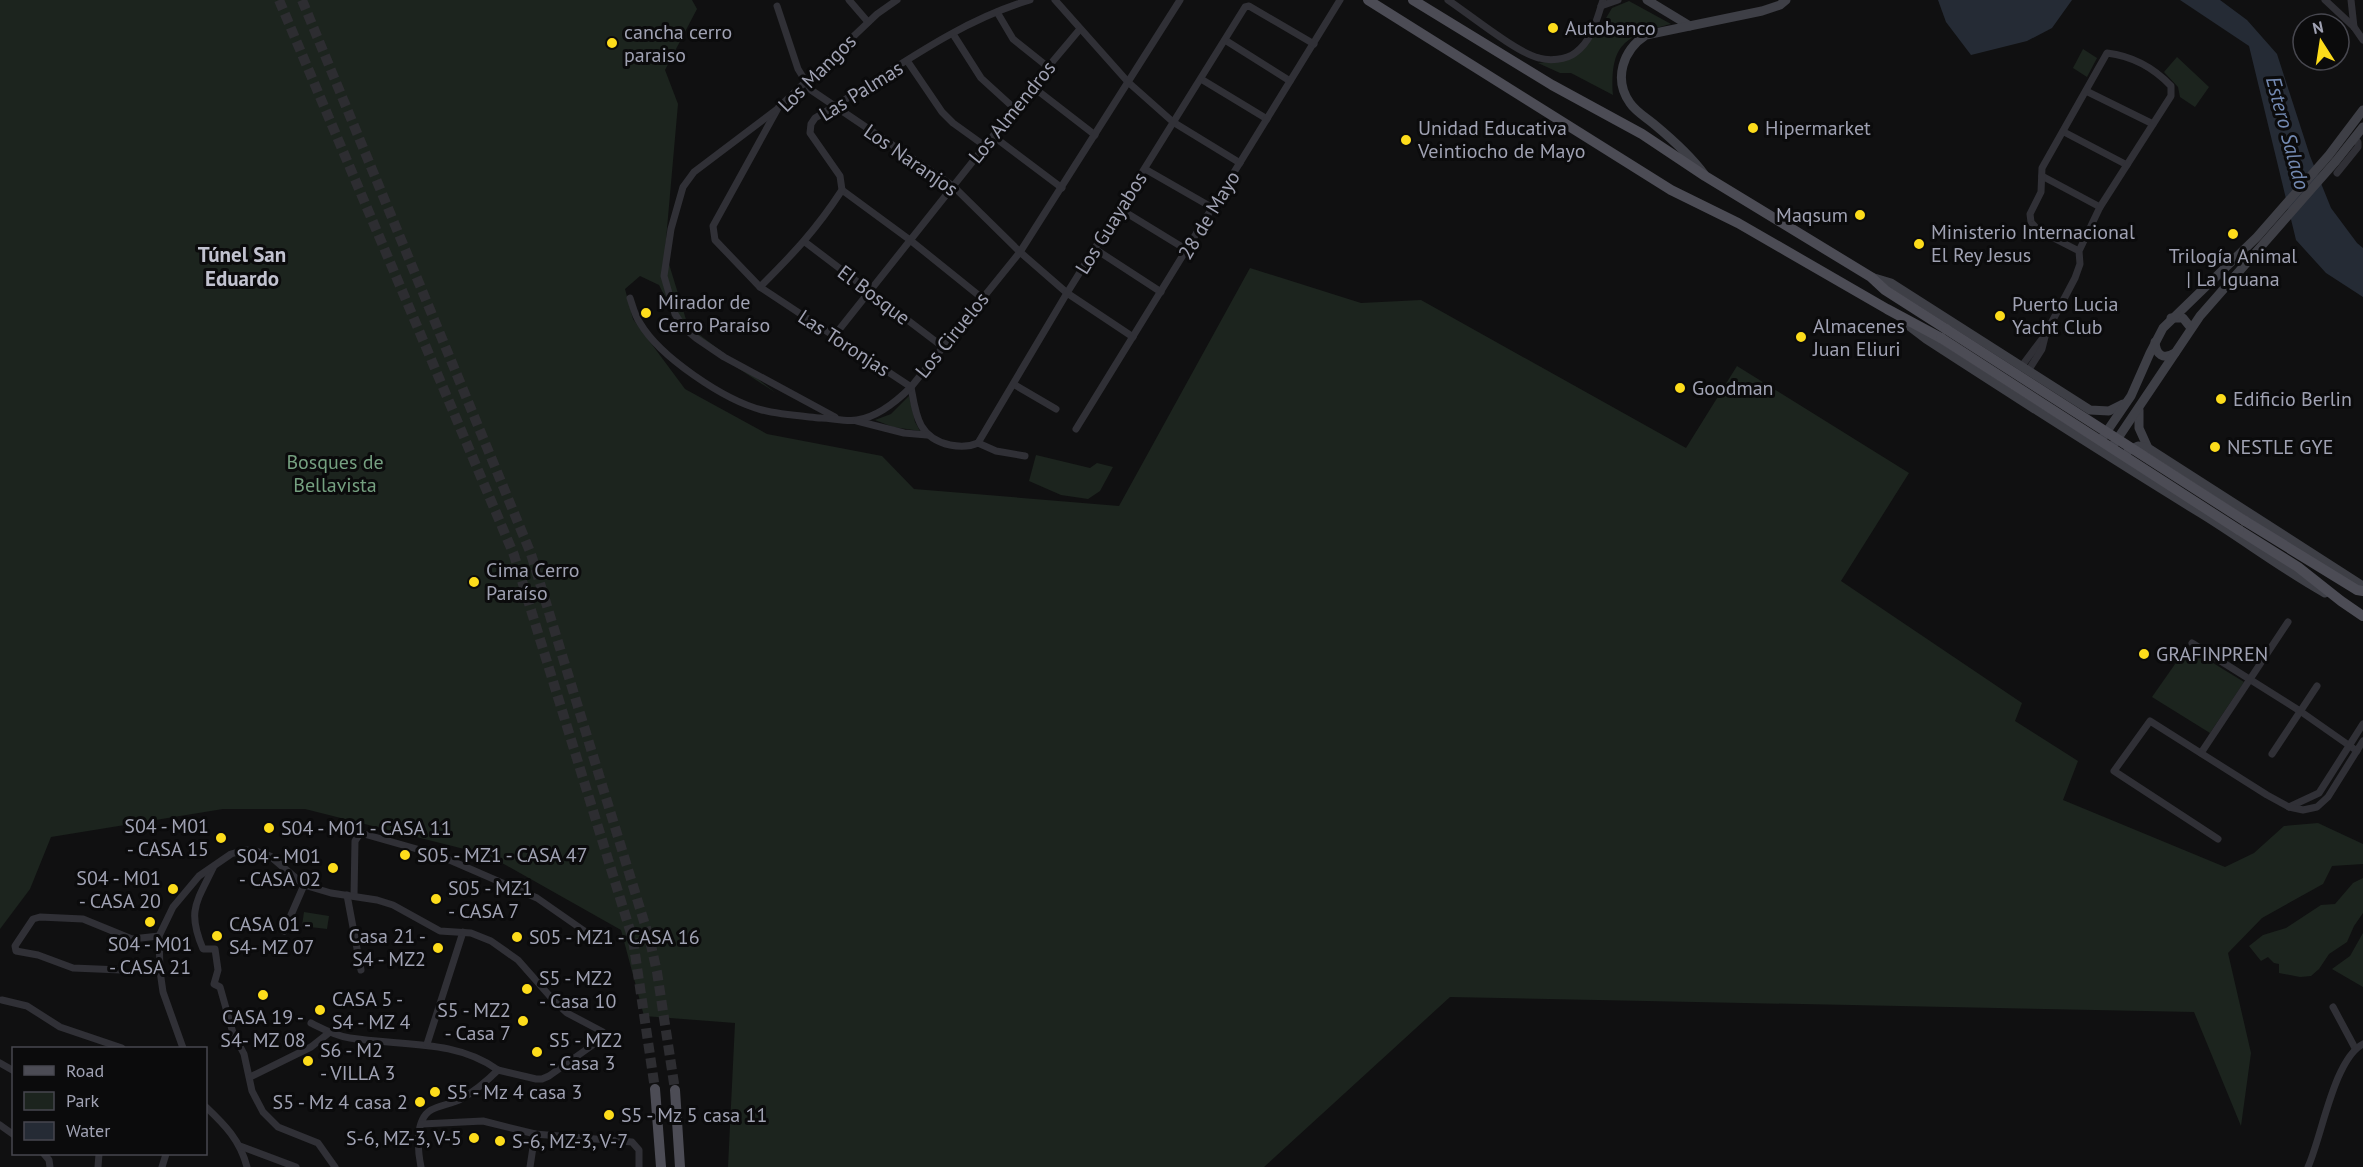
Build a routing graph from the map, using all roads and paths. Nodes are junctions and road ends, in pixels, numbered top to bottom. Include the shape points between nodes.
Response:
1 (849, 0) edge
2 (897, 0) edge
3 (1030, 0) edge
4 (1055, 0) edge
5 (1180, 0) edge
6 (1237, 0) edge
7 (1340, 0) edge
8 (1368, 0) edge
9 (1448, 0) edge
10 (1618, 0) edge
11 (1647, 0) edge
12 (1786, 0) edge
13 (2325, 0) edge
14 (2351, 0) edge
15 (1419, 1) edge
16 (1602, 3) edge
17 (777, 6) dead end
18 (1247, 6) junction
19 (997, 12) junction
20 (868, 22) junction
21 (1690, 26) junction
22 (2354, 27) junction
23 (1080, 29) junction
24 (953, 34) junction
25 (1225, 40) junction
26 (2363, 40) edge
27 (1314, 44) junction
28 (908, 62) junction
29 (1047, 67) junction
30 (1201, 79) junction
31 (1290, 81) junction
32 (1128, 82) junction
33 (805, 83) junction
34 (1033, 87) junction
35 (2086, 91) junction
36 (834, 107) junction
37 (778, 108) junction
38 (1015, 109) junction
39 (2363, 110) edge
40 (1267, 119) junction
41 (1173, 122) junction
42 (2153, 124) junction
43 (2363, 127) edge
44 (2064, 132) junction
45 (1095, 135) junction
46 (993, 136) junction
47 (2354, 138) junction
48 (986, 146) junction
49 (2332, 158) junction
50 (1240, 163) junction
51 (2127, 165) junction
52 (1145, 169) junction
53 (2337, 173) dead end
54 (1705, 176) junction
55 (2042, 176) junction
56 (953, 186) junction
57 (1062, 188) junction
58 (842, 190) junction
59 (2100, 207) junction
60 (1213, 208) junction
61 (1120, 209) junction
62 (716, 221) joint
63 (910, 240) junction
64 (2260, 241) junction
65 (805, 242) junction
66 (1095, 249) junction
67 (1187, 250) junction
68 (2079, 251) junction
69 (1020, 252) junction
70 (1872, 277) junction
71 (760, 287) junction
72 (868, 292) junction
73 (1161, 292) junction
74 (1067, 293) junction
75 (630, 298) dead end
76 (982, 298) junction
77 (1891, 312) junction
78 (2171, 318) junction
79 (2191, 328) junction
80 (1943, 334) junction
81 (834, 336) junction
82 (1133, 337) junction
83 (2155, 342) junction
84 (943, 347) junction
85 (2175, 353) junction
86 (2024, 369) junction
87 (1015, 385) junction
88 (911, 387) junction
89 (2132, 396) junction
90 (2143, 400) junction
91 (2074, 401) junction
92 (1056, 409) dead end
93 (838, 419) junction
94 (856, 421) junction
95 (2059, 424) junction
96 (1076, 429) dead end
97 (927, 435) junction
98 (978, 443) junction
99 (2095, 448) junction
100 (2148, 448) junction
101 (1025, 456) dead end
102 (2106, 456) junction
103 (2130, 470) junction
104 (2242, 525) junction
105 (2363, 586) edge
106 (2363, 591) edge
107 (2341, 601) junction
108 (2363, 616) edge
109 (2288, 622) dead end
110 (2192, 643) dead end
111 (2250, 680) junction
112 (2317, 686) dead end
113 (2300, 711) junction
114 (2363, 724) edge
115 (2363, 741) edge
116 (2349, 745) junction
117 (2357, 751) junction
118 (2201, 753) junction
119 (2272, 754) dead end
120 (2289, 807) junction
121 (2217, 840) dead end
122 (214, 866) junction
123 (304, 885) junction
124 (350, 896) junction
125 (284, 931) dead end
126 (463, 932) junction
127 (159, 936) junction
128 (593, 937) dead end
129 (120, 970) dead end
130 (361, 970) dead end
131 (2, 1000) dead end
132 (2333, 1007) dead end
133 (311, 1023) dead end
134 (330, 1032) junction
135 (427, 1044) junction
136 (2363, 1044) edge
137 (119, 1047) edge
138 (183, 1047) edge
139 (2355, 1048) junction
140 (498, 1071) junction
141 (250, 1077) junction
142 (655, 1089) tunnel mouth
143 (675, 1090) tunnel mouth
144 (207, 1108) edge
145 (422, 1124) junction
146 (535, 1134) junction
147 (679, 1140) junction
148 (660, 1142) junction
149 (240, 1146) junction
150 (2311, 1165) edge
151 (247, 1167) edge
152 (296, 1167) edge
153 (334, 1167) edge
154 (422, 1167) edge
155 (530, 1167) edge
156 (639, 1167) edge
157 (661, 1167) edge
158 (680, 1167) edge

1 - 20 street
2 - 20 street, Los Mangos
3 - 19 street, Las Palmas
4 - 23 street
5 - 32 street, Los Ciruelos
6 - 18 street
7 - 27 street, 28 de Mayo
8 - 77 main road via 1671,190 1738,223
9 - 16 street via 1525,52 1549,60 1574,54 1594,27
10 - 16 street
11 - 21 street
12 - 21 street via 1762,11
13 - 22 street
14 - 22 street
15 - 54 main road
17 - 33 street, Los Naranjos
18 - 25 street, Los Guayabos
18 - 27 street
19 - 24 street, Las Palmas
19 - 29 street via 1013,39
20 - 33 street, Los Mangos
21 - 54 street via 1646,35 1635,43 1621,70 1622,83 1630,103 1693,159
22 - 26 street
23 - 29 street, Los Almendros
23 - 32 street
24 - 28 street, Las Palmas
24 - 38 street via 981,78
25 - 30 street, Los Guayabos
25 - 31 street
27 - 31 street, 28 de Mayo
28 - 36 street, Las Palmas
28 - 48 street via 942,112
29 - 34 street, Los Almendros
30 - 40 street
30 - 41 street, Los Guayabos
31 - 40 street, 28 de Mayo
32 - 41 street
32 - 45 street, Los Ciruelos
33 - 36 street, Los Naranjos
33 - 37 street, Los Mangos
34 - 38 street, Los Almendros
34 - 45 street
35 - 42 street
35 - 42 street via 2107,53 2124,55 2157,71 2171,86 2171,96
35 - 44 street
36 - 56 street, Los Naranjos
36 - 58 street, Las Palmas via 816,118 810,133 840,176
37 - 62 street, Los Mangos
37 - 93 street via 694,172 683,187 669,238 664,276 675,314 696,338
38 - 46 street, Los Almendros
39 - 49 street
40 - 50 street, 28 de Mayo
41 - 50 street
41 - 52 street, Los Guayabos
42 - 51 street
43 - 47 street
44 - 51 street
44 - 55 street via 2042,168
45 - 57 street, Los Ciruelos
46 - 48 street, Los Almendros
46 - 57 street
47 - 49 street
47 - 53 street via 2358,147
48 - 56 street, Los Almendros
49 - 64 street
50 - 60 street, 28 de Mayo
51 - 59 street
52 - 60 street
52 - 61 street, Los Guayabos
54 - 70 main road
55 - 59 street
55 - 68 street via 2041,192 2030,213 2031,222 2038,230
56 - 63 street, Los Almendros
56 - 69 street, Los Naranjos
57 - 69 street, Los Ciruelos
58 - 63 street
58 - 65 street
59 - 68 street
60 - 67 street, 28 de Mayo
61 - 66 street, Los Guayabos
61 - 67 street
62 - 71 street, Las Toronjas via 715,240
63 - 72 street, Los Almendros
63 - 76 street
64 - 78 street
64 - 79 street
65 - 71 street
65 - 72 street, El Bosque
66 - 73 street
66 - 74 street, Los Guayabos
67 - 73 street, 28 de Mayo
68 - 86 street via 2075,278 2046,333 2042,349
69 - 74 street, Los Naranjos
69 - 76 street, Los Ciruelos
70 - 80 main road
70 - 86 street via 1891,283
71 - 81 street, Las Toronjas
72 - 81 street, Los Almendros
72 - 84 street, El Bosque
73 - 82 street, 28 de Mayo
74 - 82 street, Los Naranjos
74 - 87 street, Los Guayabos
75 - 93 street via 641,325 701,381 758,410
76 - 84 street, Los Ciruelos
77 - 80 main road
77 - 95 street via 1926,339
78 - 79 street via 2183,318
78 - 83 street
79 - 85 street
80 - 104 main road, bridge
81 - 88 street, Las Toronjas
82 - 96 street, 28 de Mayo
83 - 85 street via 2161,356
83 - 89 street
84 - 88 street, Los Ciruelos
85 - 90 street
86 - 91 street
87 - 92 street
87 - 98 street, Los Guayabos
88 - 94 street, Los Ciruelos via 896,401
88 - 97 street, Las Toronjas via 916,413
89 - 91 street via 2120,407 2101,412
89 - 99 street
90 - 100 street via 2138,422
90 - 102 street
91 - 95 street via 2083,413 2080,422 2075,427
93 - 94 street
94 - 97 street
95 - 99 street
97 - 98 street via 954,446
98 - 101 street
99 - 102 street
100 - 103 street via 2142,445 2129,450 2126,458
100 - 105 street
102 - 103 street
103 - 107 street via 2294,576
104 - 106 main road
104 - 107 main road
107 - 108 main road
109 - 111 street
110 - 111 street
111 - 113 street
111 - 118 street
112 - 113 street
113 - 116 street
113 - 119 street
114 - 116 street
115 - 117 street
116 - 117 street
116 - 120 street via 2319,793
117 - 120 street via 2328,797 2317,807
118 - 120 street
118 - 121 street via 2150,721 2114,771
122 - 123 street via 238,851 256,851 270,856
122 - 127 street via 199,876 173,907
122 - 141 street via 197,901 193,920 203,949 215,949 218,970 214,984 220,987
123 - 124 street
123 - 125 street
124 - 126 street via 393,905 440,931
124 - 128 street via 355,841 364,834 438,855 537,898
124 - 130 street
126 - 135 street
126 - 140 street via 481,936 519,960 567,1013 605,1034 599,1042 542,1078
127 - 129 street via 132,939 83,919 40,917 33,920 15,946 16,951 38,954 73,968
127 - 138 street via 163,992
131 - 137 street via 27,1006 60,1027
132 - 139 street
133 - 134 street
134 - 135 street via 348,1038
134 - 141 street via 311,1047
135 - 140 street via 486,1062
136 - 139 street
139 - 150 street via 2341,1070
140 - 145 street via 466,1096 430,1111
141 - 153 street via 263,1112 278,1127 318,1143
142 - 148 main road
143 - 147 main road
144 - 149 street
145 - 146 street via 483,1121
145 - 154 street via 418,1138
146 - 155 street
146 - 156 street via 632,1142 639,1150
147 - 148 main road
147 - 158 main road
148 - 157 main road
149 - 151 street
149 - 152 street

